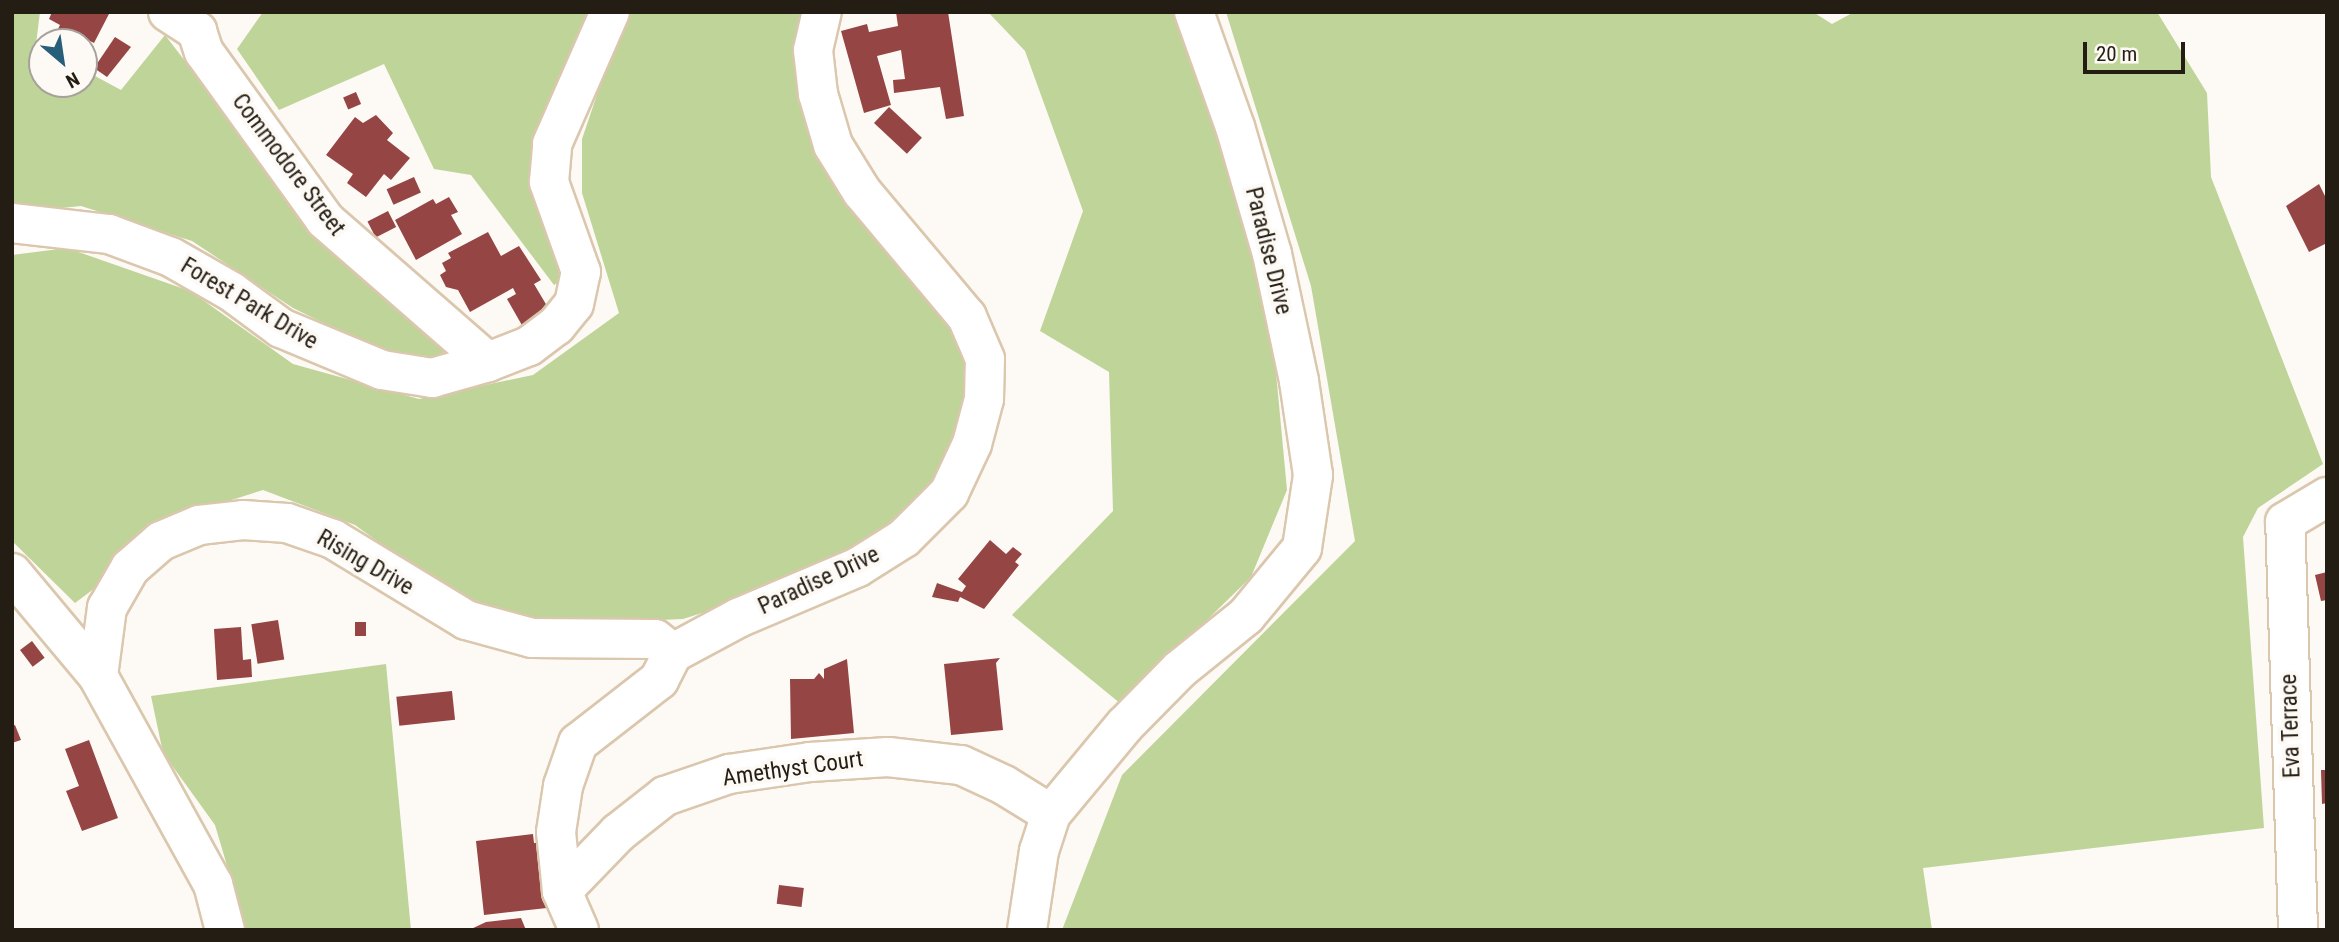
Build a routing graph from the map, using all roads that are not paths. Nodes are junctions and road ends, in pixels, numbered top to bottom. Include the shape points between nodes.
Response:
1 (610, 12) edge
2 (822, 12) edge
3 (1194, 12) edge
4 (194, 19) edge
5 (12, 223) edge
6 (488, 362) junction
7 (2327, 497) edge
8 (12, 573) edge
9 (673, 653) junction
10 (99, 676) junction
11 (1051, 814) junction
12 (562, 891) junction
13 (225, 930) edge
14 (579, 930) edge
15 (1027, 930) edge
16 (2298, 930) edge

1 - 6 street, Forest Park Drive via 552,144 549,182 581,272 574,304 556,326 529,346
2 - 9 street, Paradise Drive via 813,50 818,94 833,145 862,192 967,317 985,359 984,399 972,444 949,493 904,538 858,567 738,618
3 - 11 street, Paradise Drive via 1235,127 1272,254 1299,380 1313,475 1302,548 1246,616 1179,670 1125,725
4 - 6 street, Commodore Street via 204,52 325,220
5 - 6 street, Forest Park Drive via 109,234 171,257 233,292 281,328 382,370 432,378
7 - 16 street, Eva Terrace via 2285,522
8 - 10 street
9 - 10 street, Rising Drive via 654,639 532,638 466,620 333,539 287,523 243,520 199,525 173,536 130,568 107,608
9 - 12 street via 659,680 578,743 563,786 556,832
10 - 13 street via 212,884
11 - 12 street, Amethyst Court via 961,765 888,757 729,774 665,796 618,833
11 - 15 street via 1039,851
12 - 14 street

